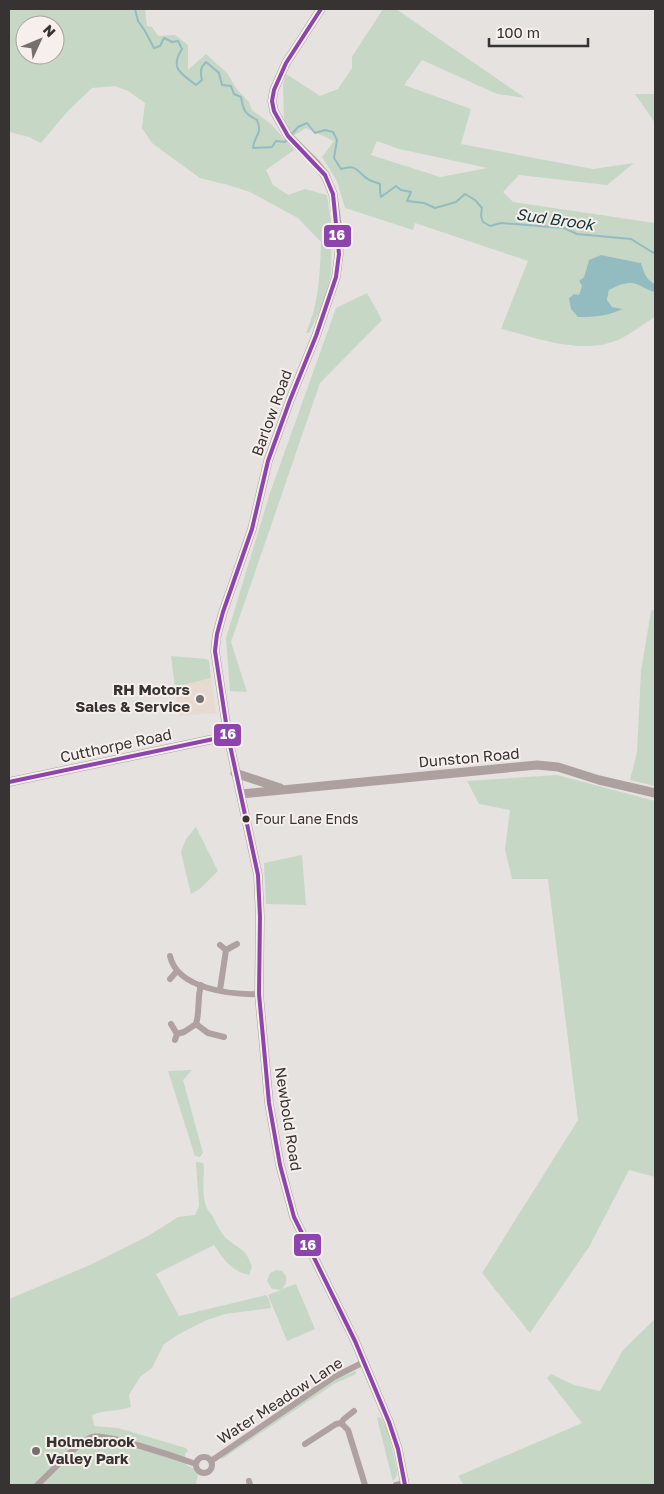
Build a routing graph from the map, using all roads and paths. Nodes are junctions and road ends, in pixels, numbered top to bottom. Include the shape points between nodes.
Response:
1 (321, 9) edge
2 (228, 736) junction
3 (235, 773) junction
4 (9, 782) edge
5 (283, 789) junction
6 (241, 794) junction
7 (655, 794) edge
8 (237, 944) dead end
9 (220, 945) dead end
10 (226, 950) junction
11 (170, 956) dead end
12 (177, 971) junction
13 (170, 979) dead end
14 (201, 985) junction
15 (220, 990) junction
16 (259, 994) junction
17 (172, 1024) dead end
18 (196, 1024) junction
19 (229, 1030) dead end
20 (364, 1362) junction
21 (354, 1411) dead end
22 (341, 1423) junction
23 (305, 1444) dead end
24 (211, 1461) junction
25 (196, 1464) junction
26 (37, 1485) edge
27 (365, 1485) edge
28 (402, 1485) edge

1 - 2 main road, Barlow Road via 286,63 272,101 288,136 315,162 333,194 338,232 336,277 268,461 252,529 217,634 215,651
2 - 3 main road, Newbold Road
2 - 4 main road, Cutthorpe Road
3 - 5 main road, Dunston Road
3 - 6 main road, Newbold Road
5 - 6 main road, Dunston Road
5 - 7 main road, Dunston Road via 537,765 558,767
6 - 16 main road, Newbold Road via 258,875
8 - 10 street
9 - 10 street
10 - 15 street
11 - 12 street
12 - 13 street
12 - 14 street
14 - 15 street
14 - 18 street
15 - 16 street
16 - 20 main road, Newbold Road via 269,1103 280,1165 294,1217
17 - 18 street via 176,1037
18 - 19 street via 208,1033 226,1039
20 - 24 street, Water Meadow Lane via 334,1377
20 - 28 main road, Newbold Road via 398,1449
21 - 22 street
22 - 23 street
22 - 27 street via 348,1430
24 - 25 street, Water Meadow Lane via 205,1457
24 - 25 street, Water Meadow Lane via 212,1466 204,1473 196,1468
25 - 26 street, Water Meadow Lane via 98,1437 91,1438 70,1454

